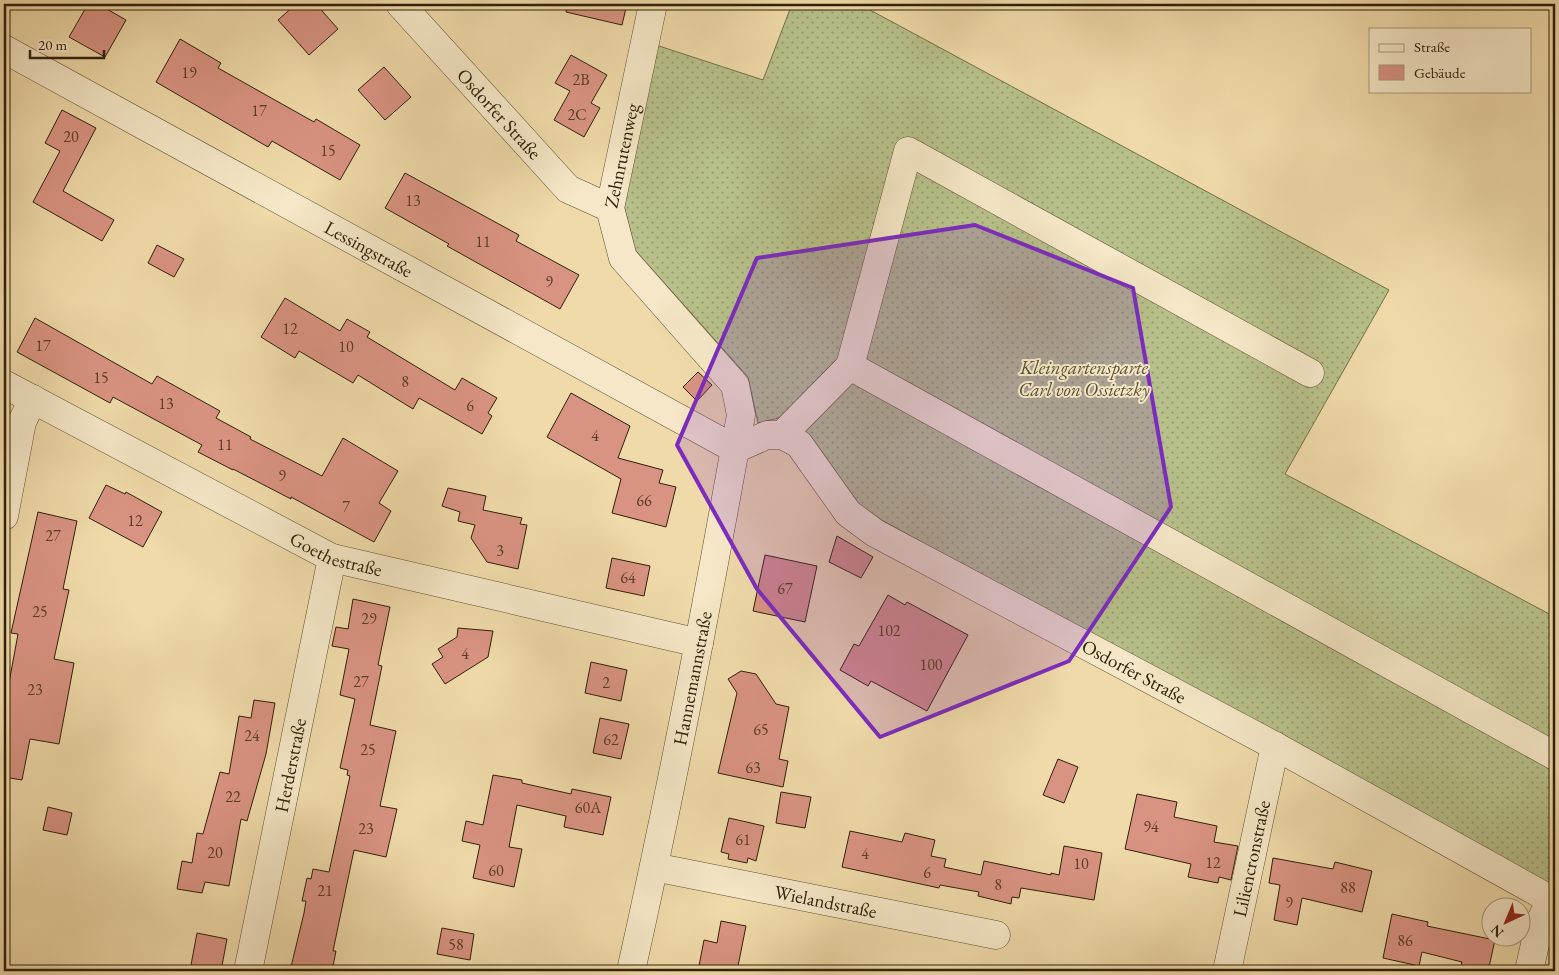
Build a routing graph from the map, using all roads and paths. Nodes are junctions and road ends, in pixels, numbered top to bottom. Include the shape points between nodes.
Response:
1 (400, 4) edge
2 (653, 4) edge
3 (4, 49) edge
4 (610, 208) junction
5 (850, 366) junction
6 (1310, 373) dead end
7 (4, 384) edge
8 (734, 385) joint
9 (32, 400) junction
10 (782, 435) junction
11 (735, 449) junction
12 (4, 516) edge
13 (332, 558) junction
14 (699, 643) junction
15 (1275, 746) junction
16 (1555, 756) edge
17 (654, 867) junction
18 (1553, 901) edge
19 (996, 935) dead end
20 (248, 971) edge
21 (631, 971) edge
22 (1227, 971) edge
23 (1529, 971) edge

1 - 4 street, Osdorfer Straße via 568,189
2 - 4 street, Zehnrutenweg
3 - 11 street, Lessingstraße
4 - 8 street, Zehnrutenweg via 623,258
5 - 6 street via 908,151
5 - 10 street
5 - 16 street
7 - 9 street, Goethestraße
8 - 11 street, Hannemannstraße via 741,415
9 - 12 street via 22,422
9 - 13 street, Goethestraße
10 - 11 street via 767,435
10 - 15 street, Osdorfer Straße via 799,444 848,513 875,533
11 - 14 street, Hannemannstraße
13 - 14 street, Goethestraße
13 - 20 street, Herderstraße
14 - 17 street, Hannemannstraße
15 - 18 street, Osdorfer Straße
15 - 22 street, Liliencronstraße
17 - 19 street, Wielandstraße
17 - 21 street, Hannemannstraße
18 - 23 street via 1540,922

